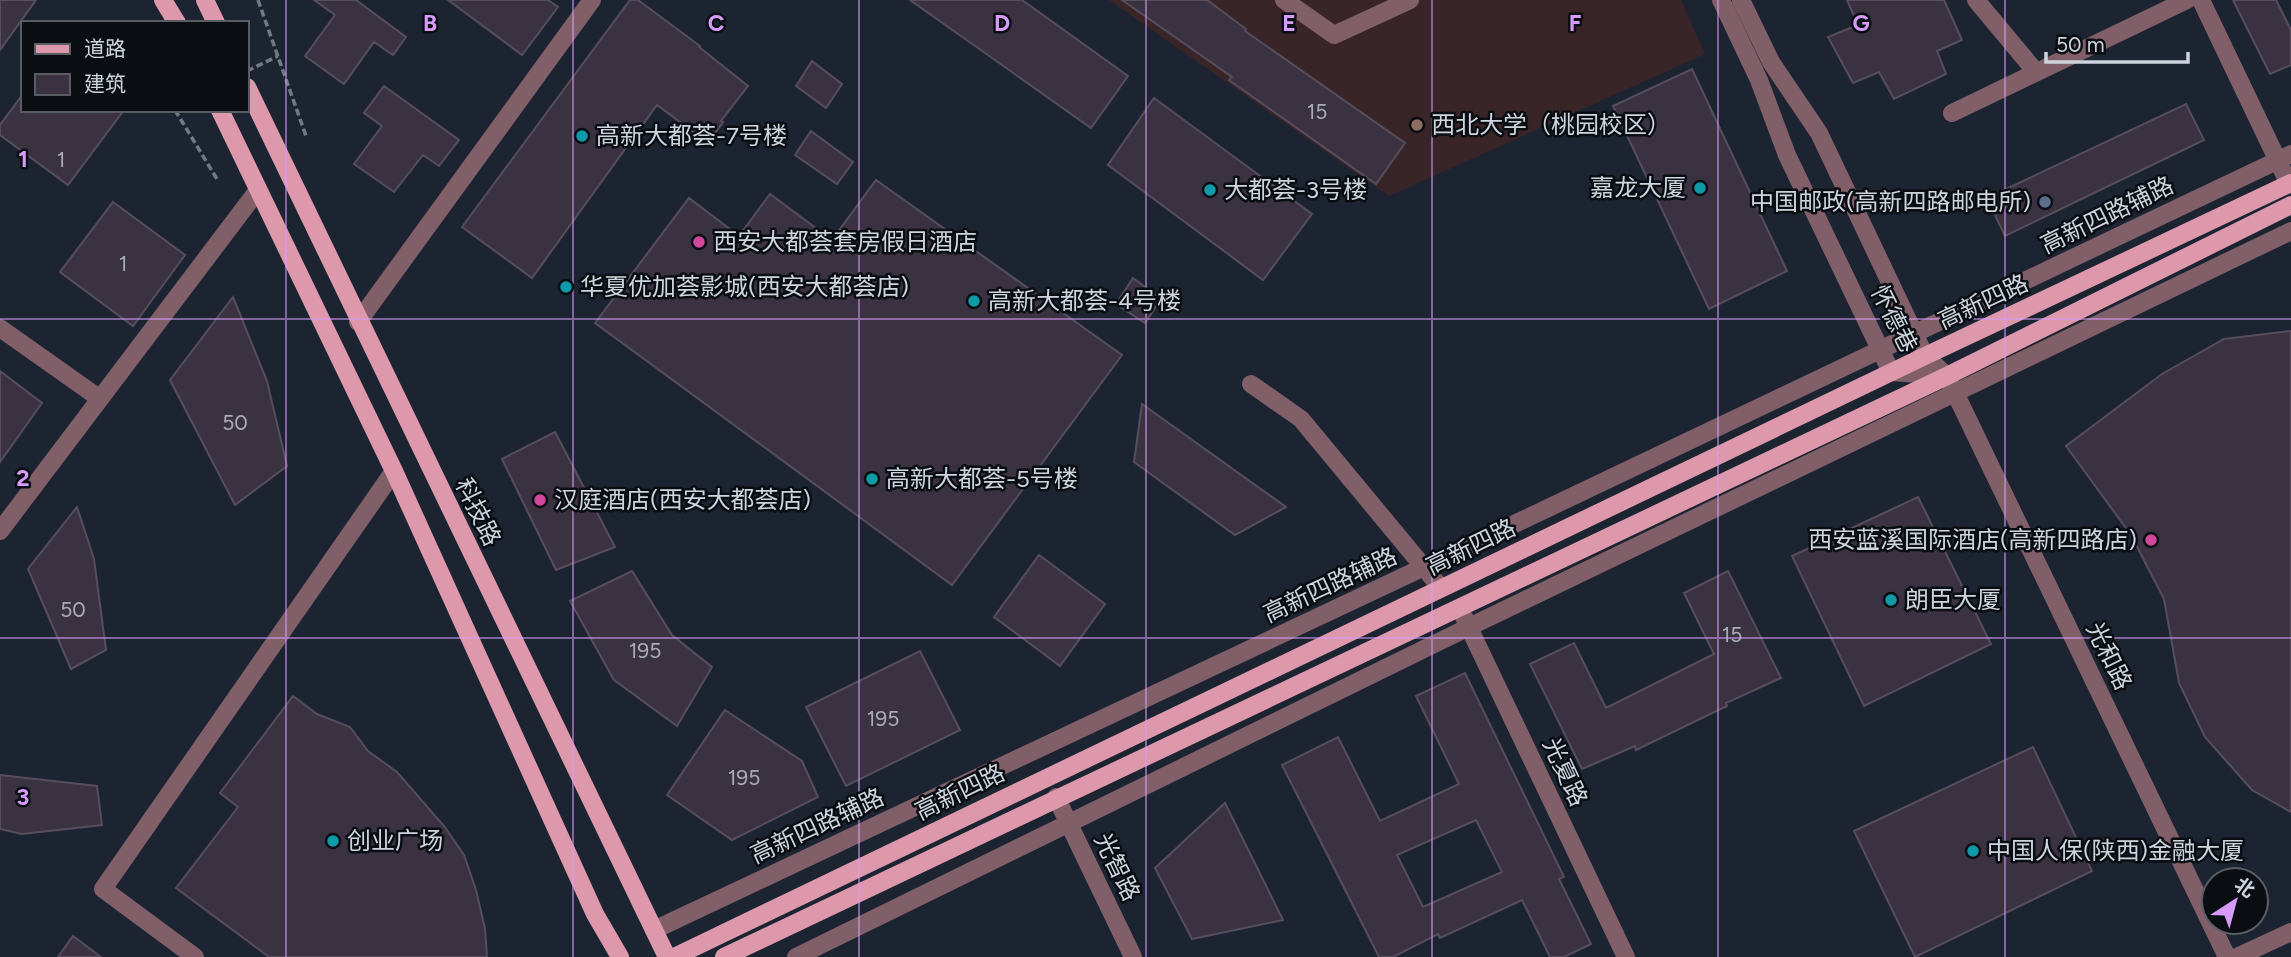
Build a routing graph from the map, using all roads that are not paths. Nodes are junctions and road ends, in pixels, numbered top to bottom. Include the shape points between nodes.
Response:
1 (163, 0) edge
2 (205, 0) edge
3 (592, 0) edge
4 (1284, 0) edge
5 (1409, 0) edge
6 (1721, 0) edge
7 (1741, 0) edge
8 (1976, 0) edge
9 (2187, 0) edge
10 (2201, 0) edge
11 (176, 21) edge
12 (215, 21) edge
13 (2036, 72) junction
14 (248, 90) edge
15 (221, 112) edge
16 (1952, 113) dead end
17 (2284, 157) edge
18 (2290, 183) edge
19 (258, 190) junction
20 (2291, 205) edge
21 (2291, 231) edge
22 (358, 323) junction
23 (0, 328) edge
24 (1915, 334) junction
25 (1881, 350) junction
26 (1925, 356) junction
27 (1891, 373) junction
28 (1947, 376) junction
29 (1251, 384) dead end
30 (1955, 393) junction
31 (99, 398) junction
32 (394, 471) junction
33 (0, 531) edge
34 (1424, 567) junction
35 (1441, 588) junction
36 (1460, 607) junction
37 (1469, 627) junction
38 (1056, 797) junction
39 (1069, 823) junction
40 (654, 930) junction
41 (2291, 932) edge
42 (195, 957) edge
43 (620, 957) edge
44 (667, 957) edge
45 (674, 957) edge
46 (724, 957) edge
47 (796, 957) edge
48 (1133, 957) edge
49 (1626, 957) edge
50 (2227, 957) edge
51 (2237, 957) edge

1 - 11 main road
2 - 12 main road
3 - 22 street
4 - 5 street via 1334,36
6 - 25 street, 怀德巷 via 1759,80 1787,155
7 - 24 street, 怀德巷 via 1771,62 1819,133
8 - 13 street
9 - 13 street
10 - 17 street
13 - 16 street
14 - 22 main road, 科技路
15 - 19 main road
17 - 18 street
17 - 24 street, 高新四路辅路
18 - 26 main road, 高新四路
19 - 31 street
19 - 32 main road
20 - 28 main road, 高新四路
21 - 30 street
22 - 40 main road, 科技路
23 - 31 street
24 - 25 street, 高新四路辅路
24 - 26 street, 怀德巷
25 - 27 street, 怀德巷
25 - 34 street, 高新四路辅路
26 - 27 main road, 高新四路
26 - 28 street, 怀德巷
27 - 28 street, 怀德巷
27 - 35 main road, 高新四路
28 - 30 street, 光和路
28 - 36 main road, 高新四路
29 - 34 street via 1301,419
30 - 37 street
30 - 50 street, 光和路
31 - 33 street
32 - 42 street via 103,889
32 - 43 main road via 595,914
34 - 35 street
34 - 40 street, 高新四路辅路
35 - 45 main road, 高新四路
36 - 37 street, 光夏路
36 - 38 main road, 高新四路
37 - 39 street
37 - 49 street, 光夏路
38 - 39 street, 光智路
38 - 46 main road, 高新四路
39 - 47 street
39 - 48 street, 光智路
40 - 44 main road, 科技路
41 - 51 street

